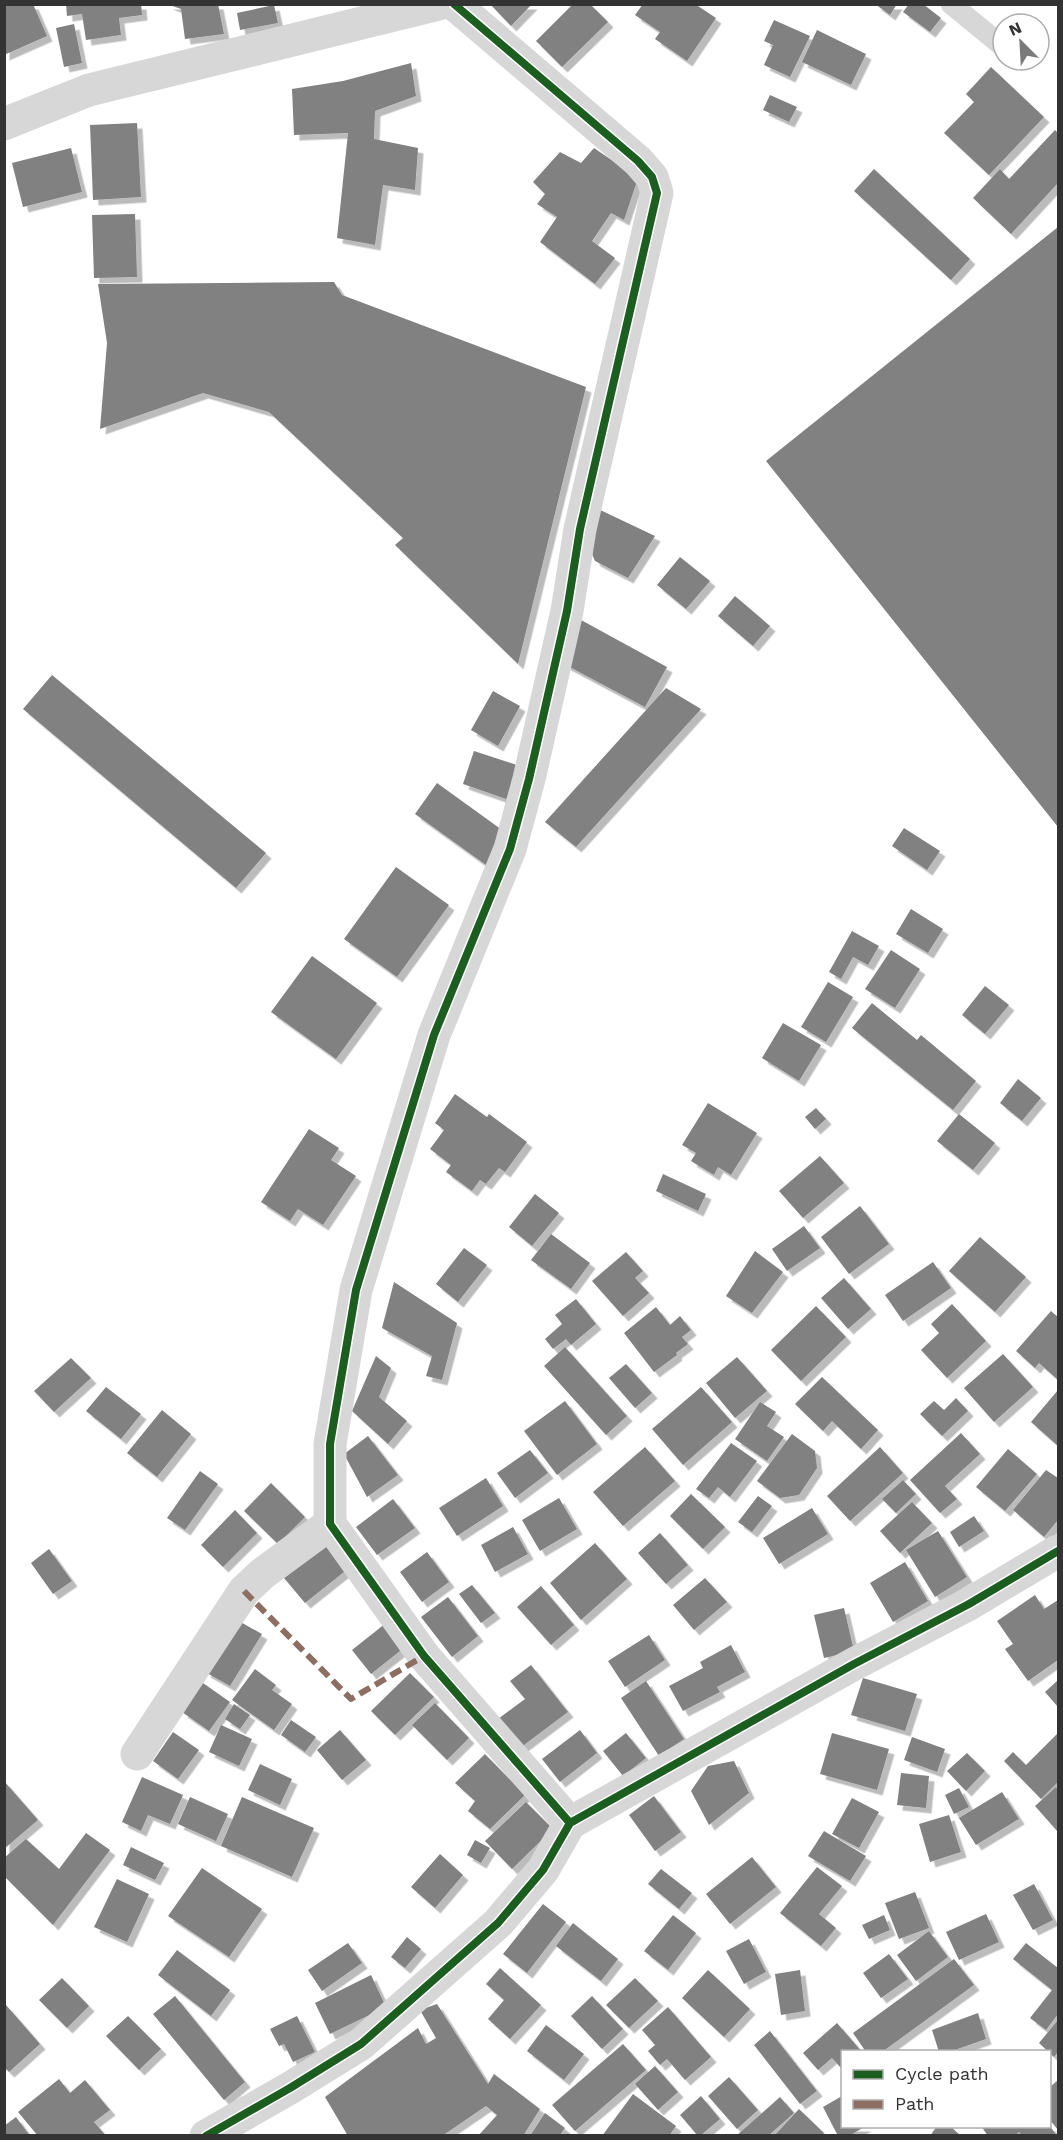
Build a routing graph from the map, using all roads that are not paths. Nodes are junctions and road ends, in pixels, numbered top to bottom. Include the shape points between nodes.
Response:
1 (439, 4) edge
2 (454, 4) edge
3 (951, 4) edge
4 (991, 37) edge
5 (4, 124) edge
6 (330, 1524) junction
7 (1059, 1551) edge
8 (137, 1754) dead end
9 (570, 1823) junction
10 (206, 2136) edge

1 - 5 street via 89,90
2 - 6 street via 638,161 652,177 657,193 580,529 567,611 510,849 434,1035 356,1290 330,1444
3 - 4 lane
6 - 8 street via 244,1591
6 - 9 street via 424,1656
7 - 9 street
9 - 10 street via 543,1870 498,1923 361,2044

